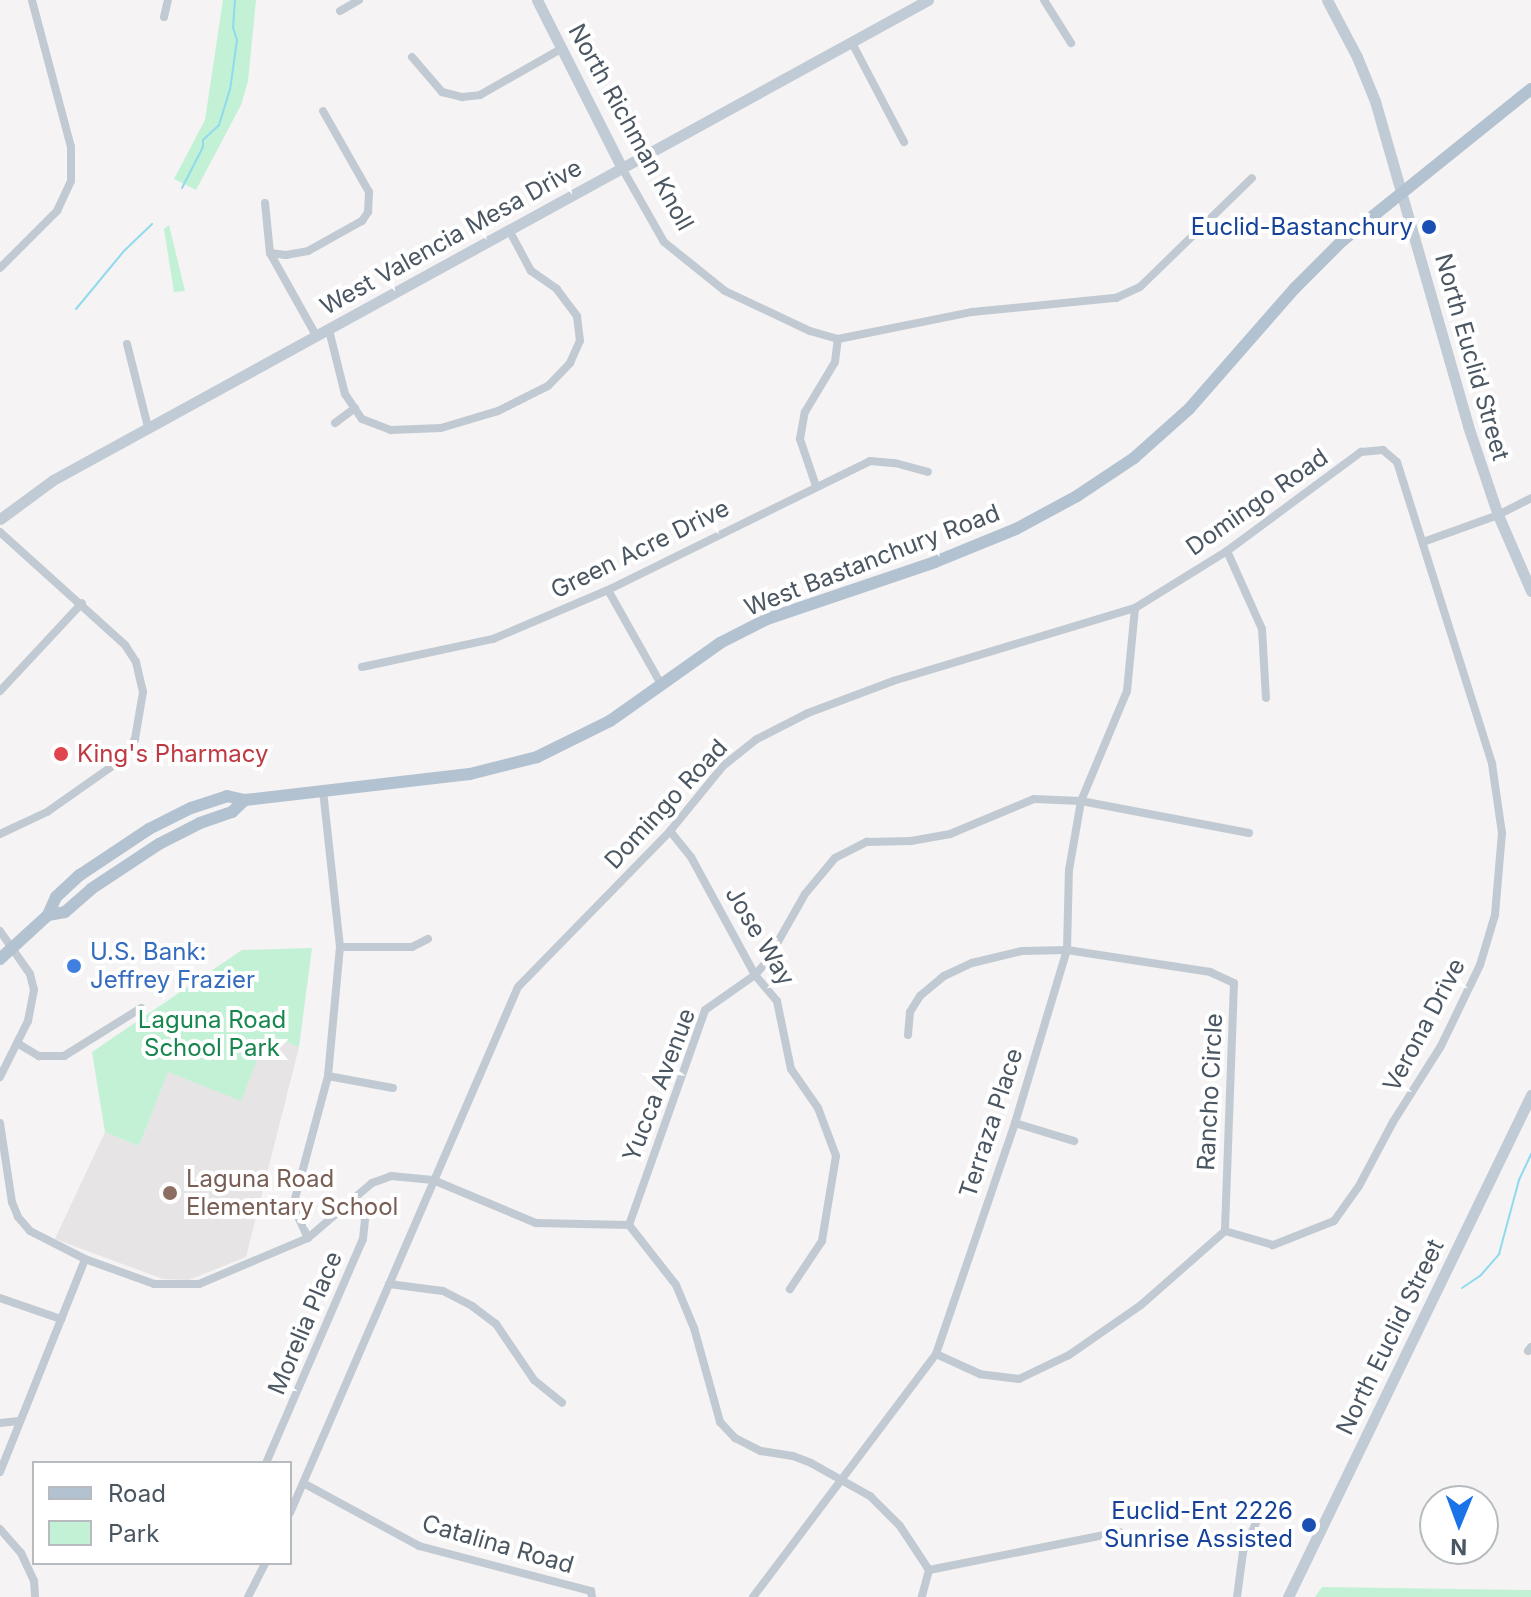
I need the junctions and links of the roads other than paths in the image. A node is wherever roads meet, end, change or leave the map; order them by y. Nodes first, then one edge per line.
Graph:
1 (32, 0) edge
2 (168, 0) edge
3 (359, 0) edge
4 (537, 0) edge
5 (928, 0) edge
6 (1044, 0) edge
7 (1327, 0) edge
8 (340, 11) dead end
9 (164, 17) dead end
10 (852, 43) junction
11 (1071, 43) dead end
12 (561, 49) junction
13 (412, 57) dead end
14 (1531, 89) edge
15 (323, 111) dead end
16 (904, 142) dead end
17 (622, 168) junction
18 (1252, 178) dead end
19 (1400, 192) junction
20 (265, 203) dead end
21 (509, 230) junction
22 (270, 253) junction
23 (0, 268) edge
24 (329, 330) junction
25 (317, 337) junction
26 (838, 339) junction
27 (127, 344) dead end
28 (355, 408) junction
29 (335, 423) dead end
30 (148, 427) junction
31 (1383, 450) joint
32 (928, 472) dead end
33 (816, 486) junction
34 (1531, 498) edge
35 (1498, 515) junction
36 (0, 519) edge
37 (0, 532) edge
38 (1423, 542) junction
39 (1227, 551) junction
40 (608, 590) junction
41 (1531, 591) edge
42 (82, 603) junction
43 (1135, 608) junction
44 (362, 667) dead end
45 (661, 684) junction
46 (0, 691) edge
47 (1266, 698) dead end
48 (323, 789) junction
49 (1081, 801) junction
50 (670, 831) junction
51 (1249, 833) dead end
52 (0, 834) edge
53 (0, 931) edge
54 (428, 939) dead end
55 (13, 946) junction
56 (340, 947) junction
57 (1067, 950) junction
58 (0, 959) edge
59 (755, 975) junction
60 (141, 1008) dead end
61 (908, 1035) dead end
62 (17, 1043) junction
63 (328, 1076) junction
64 (0, 1077) edge
65 (393, 1088) dead end
66 (1531, 1095) edge
67 (0, 1123) edge
68 (1015, 1123) junction
69 (1074, 1141) dead end
70 (433, 1180) junction
71 (352, 1199) junction
72 (629, 1225) junction
73 (1225, 1231) junction
74 (308, 1238) junction
75 (85, 1259) junction
76 (389, 1284) junction
77 (790, 1289) dead end
78 (0, 1298) edge
79 (61, 1319) junction
80 (936, 1354) junction
81 (562, 1403) dead end
82 (19, 1421) junction
83 (0, 1423) edge
84 (267, 1461) edge
85 (0, 1472) edge
86 (843, 1478) junction
87 (305, 1484) junction
88 (292, 1509) edge
89 (1257, 1521) dead end
90 (0, 1529) edge
91 (1119, 1532) dead end
92 (264, 1565) edge
93 (929, 1570) junction
94 (35, 1597) edge
95 (248, 1597) edge
96 (592, 1597) edge
97 (753, 1597) edge
98 (922, 1597) edge
99 (1237, 1597) edge
100 (1288, 1597) edge

1 - 23 street
2 - 9 street
3 - 8 street
4 - 12 street, North Richman Knoll
5 - 10 street, West Valencia Mesa Drive
6 - 11 street
7 - 19 street, North Euclid Street
10 - 16 street
10 - 17 street, West Valencia Mesa Drive
12 - 13 street
12 - 17 street, North Richman Knoll
14 - 19 main road, West Bastanchury Road
15 - 22 street
17 - 21 street, West Valencia Mesa Drive
17 - 26 street, North Richman Knoll
18 - 26 street, North Richman Knoll
19 - 35 street, North Euclid Street
19 - 45 main road, West Bastanchury Road
20 - 22 street
21 - 24 street, West Valencia Mesa Drive
21 - 28 street
22 - 25 street
24 - 25 street, West Valencia Mesa Drive
24 - 28 street
25 - 30 street, West Valencia Mesa Drive
26 - 33 street
27 - 30 street
28 - 29 street
30 - 36 street, West Valencia Mesa Drive
31 - 38 street, Verona Drive
31 - 39 street, Domingo Road
32 - 33 street, Green Acre Drive
33 - 40 street, Green Acre Drive
34 - 35 street
35 - 38 street
35 - 41 street, North Euclid Street
37 - 42 street
38 - 73 street, Verona Drive
39 - 43 street, Domingo Road
39 - 47 street
40 - 44 street, Green Acre Drive
40 - 45 street
42 - 46 street
42 - 52 street
43 - 49 street, Terraza Place
43 - 50 street, Domingo Road
45 - 48 main road, West Bastanchury Road
48 - 55 main road, West Bastanchury Road
48 - 56 street
49 - 51 street, Yucca Avenue
49 - 57 street, Terraza Place
49 - 59 street, Yucca Avenue
50 - 59 street, Jose Way
50 - 70 street, Domingo Road
53 - 55 street
54 - 56 street
55 - 58 main road, West Bastanchury Road
55 - 62 street
56 - 63 street
57 - 61 street, Rancho Circle
57 - 68 street, Terraza Place
57 - 73 street, Rancho Circle
59 - 72 street, Yucca Avenue
59 - 77 street, Jose Way
60 - 62 street
62 - 64 street
63 - 65 street
63 - 74 street
66 - 100 street, North Euclid Street
67 - 75 street
68 - 69 street
68 - 80 street, Terraza Place
70 - 71 street
70 - 72 street
70 - 76 street, Domingo Road
71 - 74 street
71 - 84 street, Morelia Place
72 - 86 street
73 - 80 street
74 - 75 street
75 - 79 street
76 - 81 street
76 - 87 street, Domingo Road
78 - 79 street
79 - 82 street
80 - 86 street, Terraza Place
82 - 83 street
82 - 85 street
86 - 93 street
86 - 97 street, Terraza Place
87 - 88 street, Domingo Road
87 - 96 street, Catalina Road
89 - 99 street
90 - 94 street
91 - 93 street
92 - 95 street
93 - 98 street

